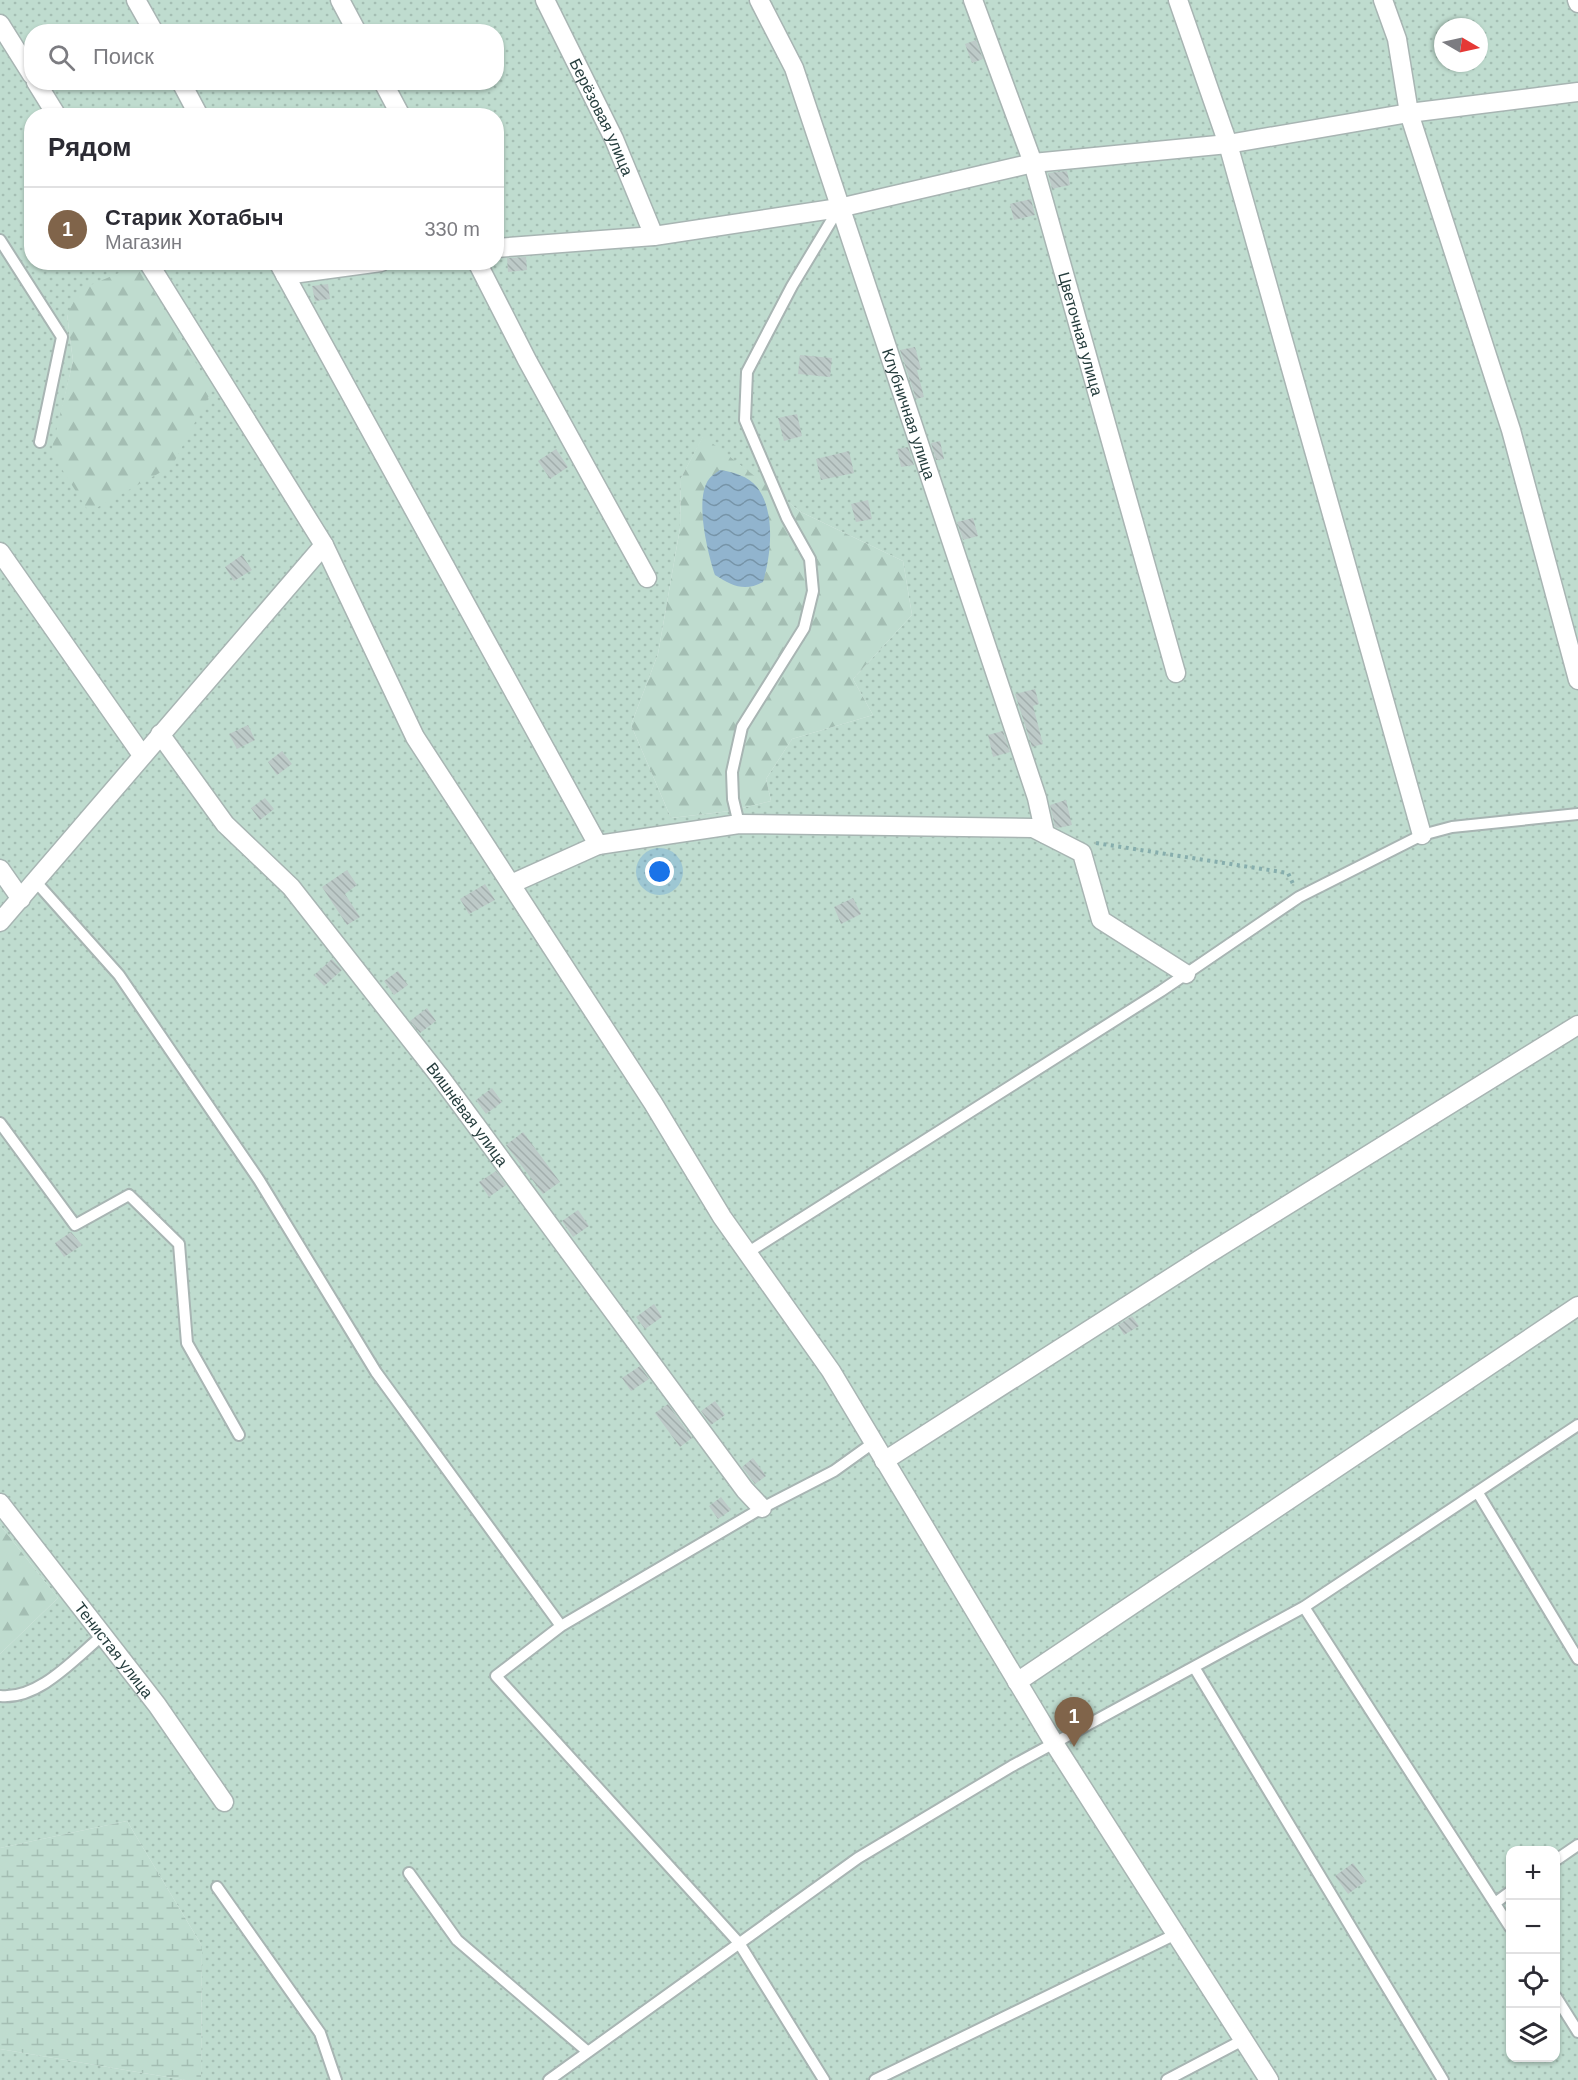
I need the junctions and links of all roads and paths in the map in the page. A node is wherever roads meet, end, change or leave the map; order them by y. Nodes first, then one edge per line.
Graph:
1 (136, 0) edge
2 (340, 0) edge
3 (545, 0) edge
4 (759, 0) edge
5 (973, 0) edge
6 (1178, 0) edge
7 (1383, 0) edge
8 (0, 24) edge
9 (149, 24) edge
10 (353, 24) edge
11 (24, 62) edge
12 (41, 90) edge
13 (185, 90) edge
14 (387, 90) edge
15 (1578, 92) edge
16 (52, 108) edge
17 (195, 108) edge
18 (396, 108) edge
19 (1409, 113) junction
20 (1228, 144) junction
21 (1033, 163) junction
22 (839, 208) junction
23 (654, 236) junction
24 (0, 240) edge
25 (504, 247) edge
26 (153, 270) edge
27 (283, 270) edge
28 (481, 270) edge
29 (40, 442) dead end
30 (324, 545) junction
31 (0, 552) edge
32 (647, 578) dead end
33 (1176, 673) dead end
34 (1578, 680) edge
35 (160, 734) junction
36 (142, 755) junction
37 (1578, 814) edge
38 (739, 824) junction
39 (1045, 834) junction
40 (1422, 836) junction
41 (598, 845) junction
42 (1068, 847) junction
43 (0, 869) edge
44 (36, 882) junction
45 (511, 884) junction
46 (1299, 897) junction
47 (21, 899) junction
48 (0, 922) edge
49 (1186, 974) junction
50 (1578, 1025) edge
51 (0, 1123) edge
52 (747, 1253) junction
53 (1578, 1306) edge
54 (1578, 1425) edge
55 (239, 1435) dead end
56 (873, 1443) junction
57 (884, 1461) junction
58 (1478, 1493) junction
59 (0, 1503) edge
60 (762, 1508) junction
61 (1304, 1607) junction
62 (561, 1626) junction
63 (103, 1635) junction
64 (1578, 1659) edge
65 (1194, 1667) junction
66 (1017, 1682) junction
67 (0, 1696) edge
68 (1054, 1743) junction
69 (224, 1802) dead end
70 (1578, 1845) edge
71 (1560, 1857) edge
72 (409, 1873) dead end
73 (217, 1887) dead end
74 (1506, 1895) edge
75 (1495, 1903) junction
76 (1506, 1921) edge
77 (1176, 1935) junction
78 (739, 1942) junction
79 (1560, 2003) edge
80 (1578, 2031) edge
81 (1243, 2040) junction
82 (588, 2052) junction
83 (336, 2080) edge
84 (549, 2080) edge
85 (824, 2080) edge
86 (875, 2080) edge
87 (1167, 2080) edge
88 (1269, 2080) edge
89 (1443, 2080) edge

1 - 9 street
2 - 10 street
3 - 23 street, Берёзовая улица
4 - 22 street, Клубничная улица
5 - 21 street, Цветочная улица
6 - 20 street
7 - 19 street
8 - 11 street
12 - 16 street
13 - 17 street
14 - 18 street
15 - 19 street
19 - 20 street
19 - 34 street
20 - 21 street
20 - 40 street
21 - 22 street
21 - 33 street, Цветочная улица
22 - 23 street
22 - 38 lane
22 - 39 street, Клубничная улица
23 - 25 street
24 - 29 lane
26 - 30 street
27 - 41 street
28 - 32 street
30 - 35 street
30 - 45 street
31 - 36 street
35 - 36 street
35 - 60 street, Вишнёвая улица
36 - 44 street
37 - 40 lane
38 - 39 street
38 - 41 street
39 - 42 street
40 - 46 lane
41 - 45 street
42 - 46 path
42 - 49 street
43 - 47 street
44 - 47 street
44 - 62 lane
45 - 52 street
46 - 49 lane
47 - 48 street
49 - 52 lane
50 - 57 street
51 - 55 lane
52 - 56 street
53 - 66 street
54 - 58 lane
56 - 57 street
56 - 60 lane
57 - 66 street
58 - 61 lane
58 - 64 lane
59 - 63 street, Тенистая улица
60 - 62 lane
61 - 65 lane
61 - 75 lane
62 - 78 lane
63 - 67 lane
63 - 69 street, Тенистая улица
65 - 68 lane
65 - 89 lane
66 - 68 street
68 - 77 street
68 - 78 lane
70 - 71 lane
72 - 82 lane
73 - 83 lane
74 - 75 lane
75 - 76 lane
77 - 81 street
77 - 86 lane
78 - 82 lane
78 - 85 lane
79 - 80 lane
81 - 87 lane
81 - 88 street
82 - 84 lane

